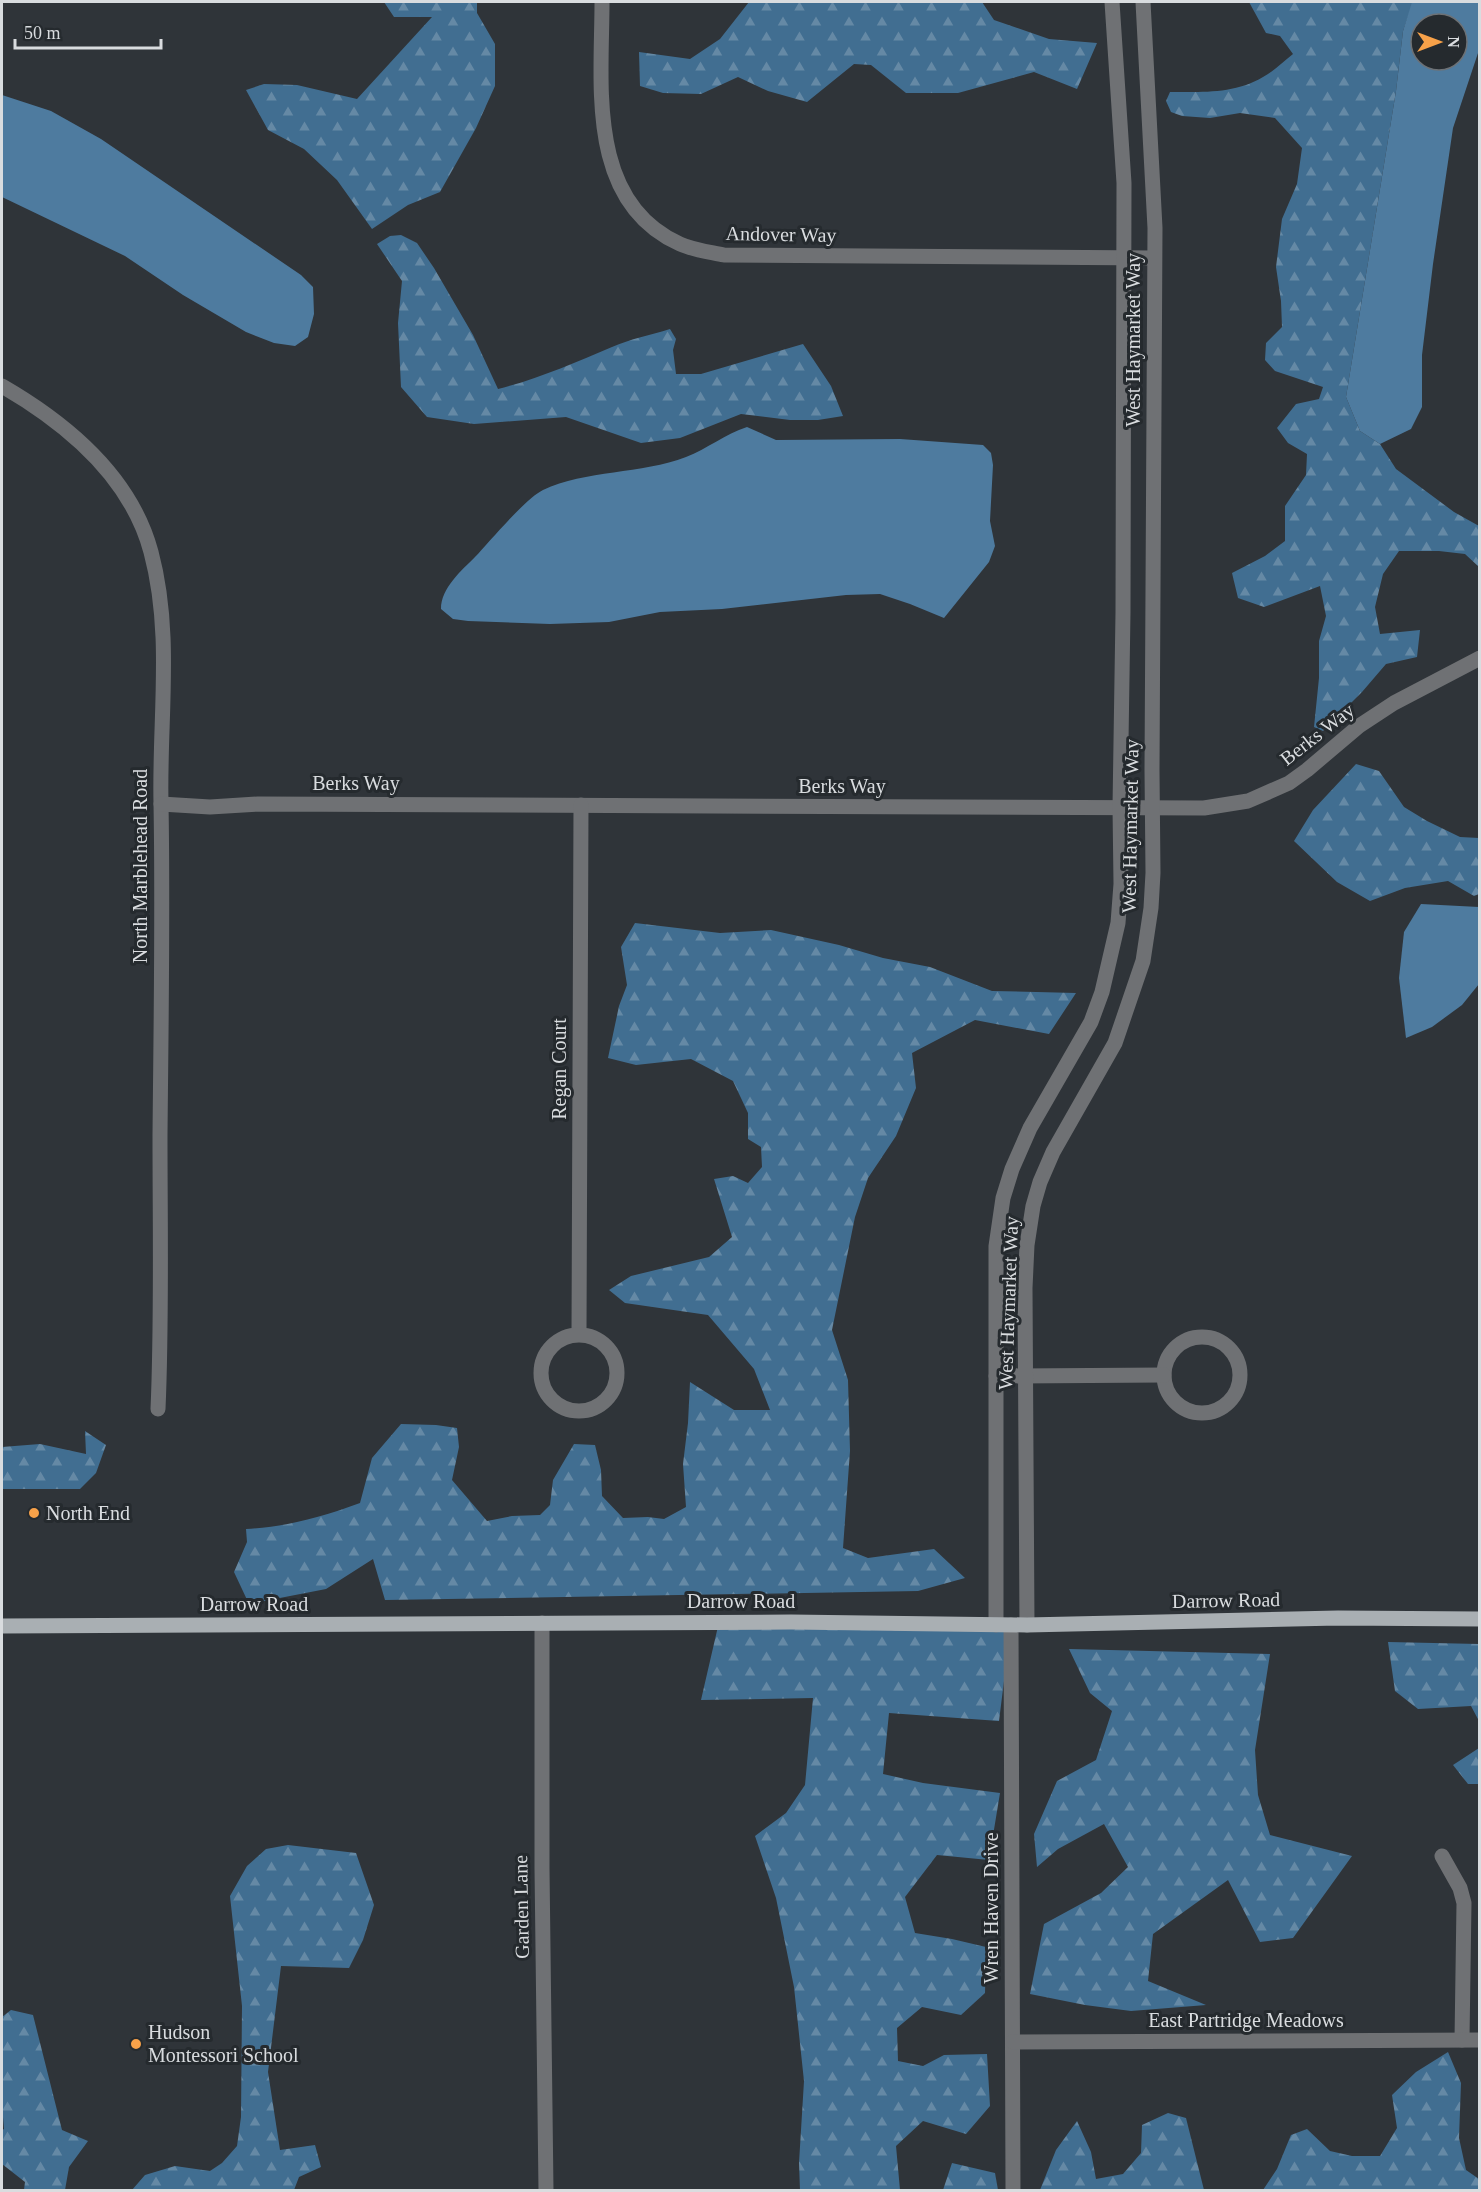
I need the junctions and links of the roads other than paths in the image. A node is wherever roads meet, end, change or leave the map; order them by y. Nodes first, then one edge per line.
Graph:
1 (602, 2) edge
2 (1112, 2) edge
3 (1143, 2) edge
4 (1123, 258) junction
5 (1154, 258) junction
6 (2, 386) edge
7 (1479, 658) edge
8 (161, 804) junction
9 (581, 805) junction
10 (1120, 807) junction
11 (1152, 807) junction
12 (579, 1334) junction
13 (1164, 1375) junction
14 (996, 1376) junction
15 (1025, 1376) junction
16 (158, 1409) dead end
17 (1479, 1619) edge
18 (542, 1623) junction
19 (1003, 1625) junction
20 (1027, 1625) junction
21 (2, 1626) edge
22 (1442, 1856) dead end
23 (1462, 2040) junction
24 (1479, 2040) edge
25 (1013, 2042) junction
26 (546, 2190) edge
27 (1013, 2190) edge

1 - 4 street, Andover Way
2 - 4 street, West Haymarket Way
3 - 5 street, West Haymarket Way
4 - 5 street, Andover Way
4 - 10 street, West Haymarket Way
5 - 11 street, West Haymarket Way
6 - 8 street, North Marblehead Road
7 - 11 street, Berks Way
8 - 9 street, Berks Way
8 - 16 street, North Marblehead Road
9 - 10 street, Berks Way
9 - 12 street, Regan Court
10 - 11 street, Berks Way
10 - 14 street, West Haymarket Way
11 - 15 street, West Haymarket Way
12 - 12 street
13 - 13 street
13 - 15 street
14 - 15 street
14 - 19 street, West Haymarket Way
15 - 20 street, West Haymarket Way
17 - 20 main road, Darrow Road
18 - 19 main road, Darrow Road
18 - 21 main road, Darrow Road
18 - 26 street, Garden Lane
19 - 20 main road, Darrow Road
19 - 25 street, Wren Haven Drive
22 - 23 street
23 - 24 street, East Partridge Meadows
23 - 25 street, East Partridge Meadows
25 - 27 street, Wren Haven Drive

